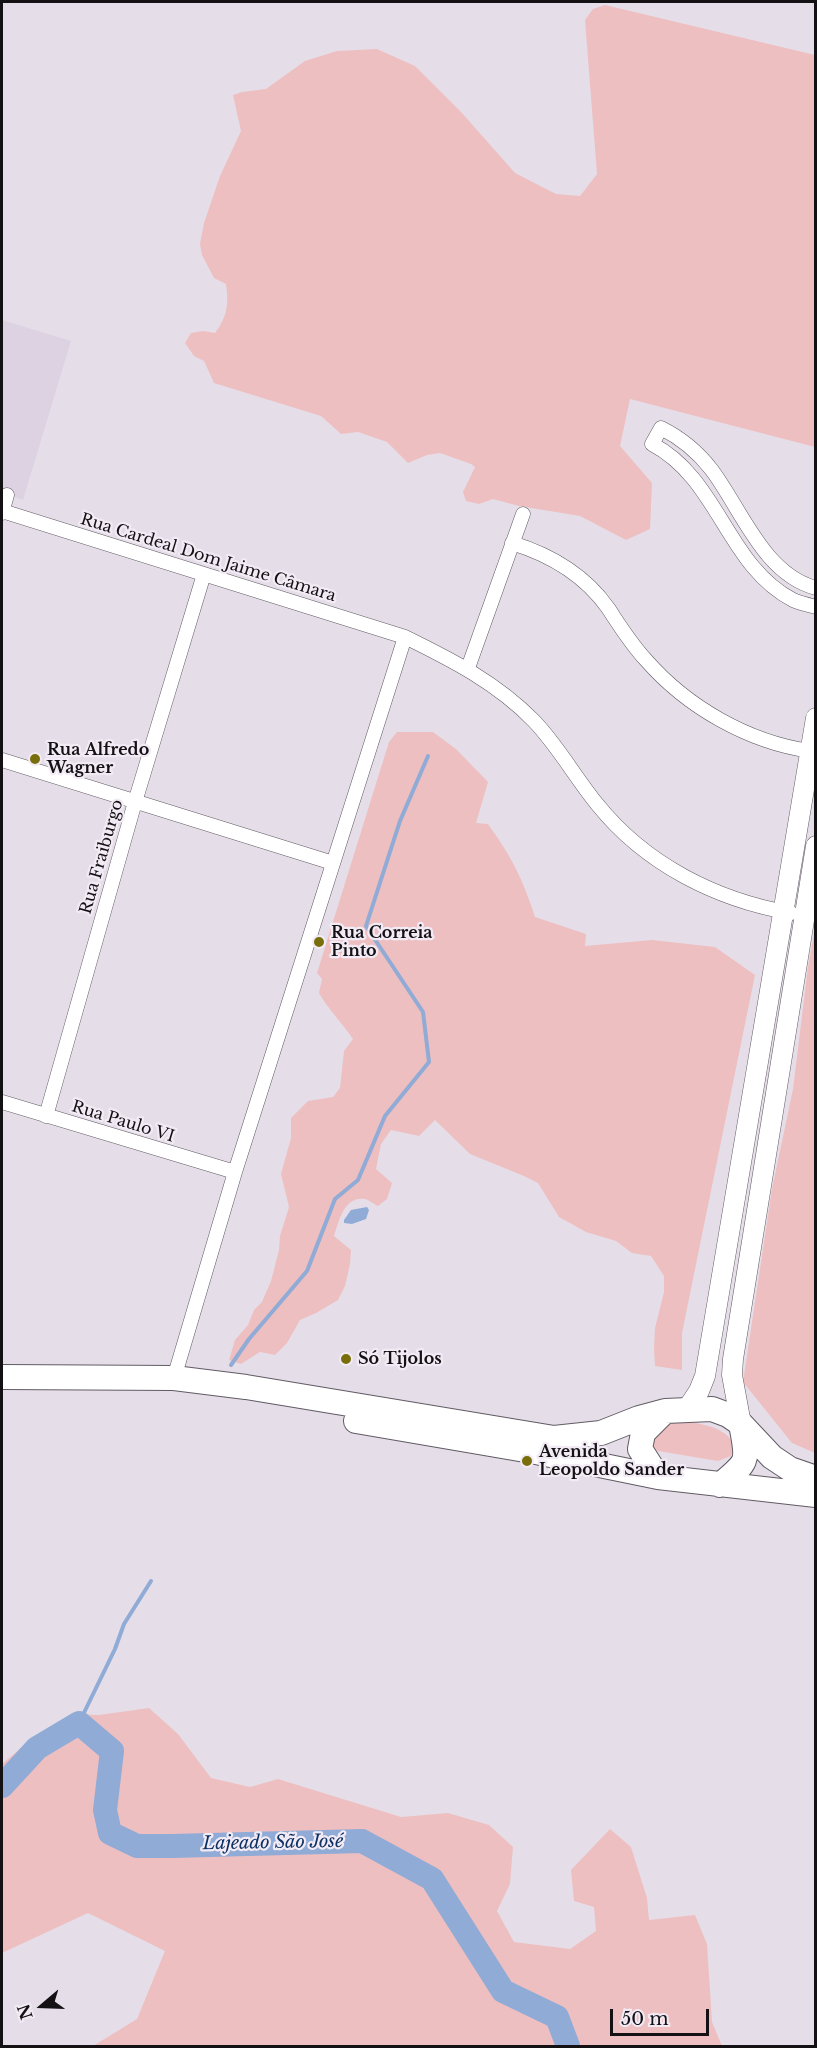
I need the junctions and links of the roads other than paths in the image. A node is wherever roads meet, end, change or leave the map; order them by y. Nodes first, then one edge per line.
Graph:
1 (7, 495) dead end
2 (2, 512) edge
3 (523, 514) dead end
4 (512, 543) junction
5 (204, 574) junction
6 (816, 588) edge
7 (816, 607) edge
8 (405, 637) junction
9 (468, 668) junction
10 (816, 718) edge
11 (810, 751) junction
12 (2, 760) edge
13 (135, 802) junction
14 (816, 846) edge
15 (333, 863) junction
16 (783, 912) junction
17 (804, 916) junction
18 (2, 1102) edge
19 (46, 1116) junction
20 (235, 1172) junction
21 (2, 1377) edge
22 (174, 1378) junction
23 (2, 1390) edge
24 (676, 1410) junction
25 (741, 1424) junction
26 (658, 1477) junction
27 (816, 1478) edge
28 (720, 1485) junction
29 (816, 1495) edge

1 - 2 street
2 - 5 street, Rua Cardeal Dom Jaime Câmara
3 - 4 street
4 - 9 street
4 - 11 street
5 - 8 street, Rua Cardeal Dom Jaime Câmara
5 - 13 street, Rua Fraiburgo
6 - 7 street
8 - 9 street, Rua Cardeal Dom Jaime Câmara
8 - 15 street
9 - 16 street, Rua Cardeal Dom Jaime Câmara
10 - 11 street
11 - 16 street
12 - 13 street
13 - 15 street
13 - 19 street, Rua Fraiburgo
14 - 17 street
15 - 20 street
16 - 17 street, Rua Cardeal Dom Jaime Câmara
16 - 24 street
17 - 25 street
18 - 19 street, Rua Paulo VI
19 - 20 street, Rua Paulo VI
20 - 22 street
21 - 22 highway
22 - 24 highway
23 - 26 highway
24 - 25 highway
24 - 26 highway
25 - 27 highway
25 - 28 highway
26 - 28 highway
28 - 29 highway

